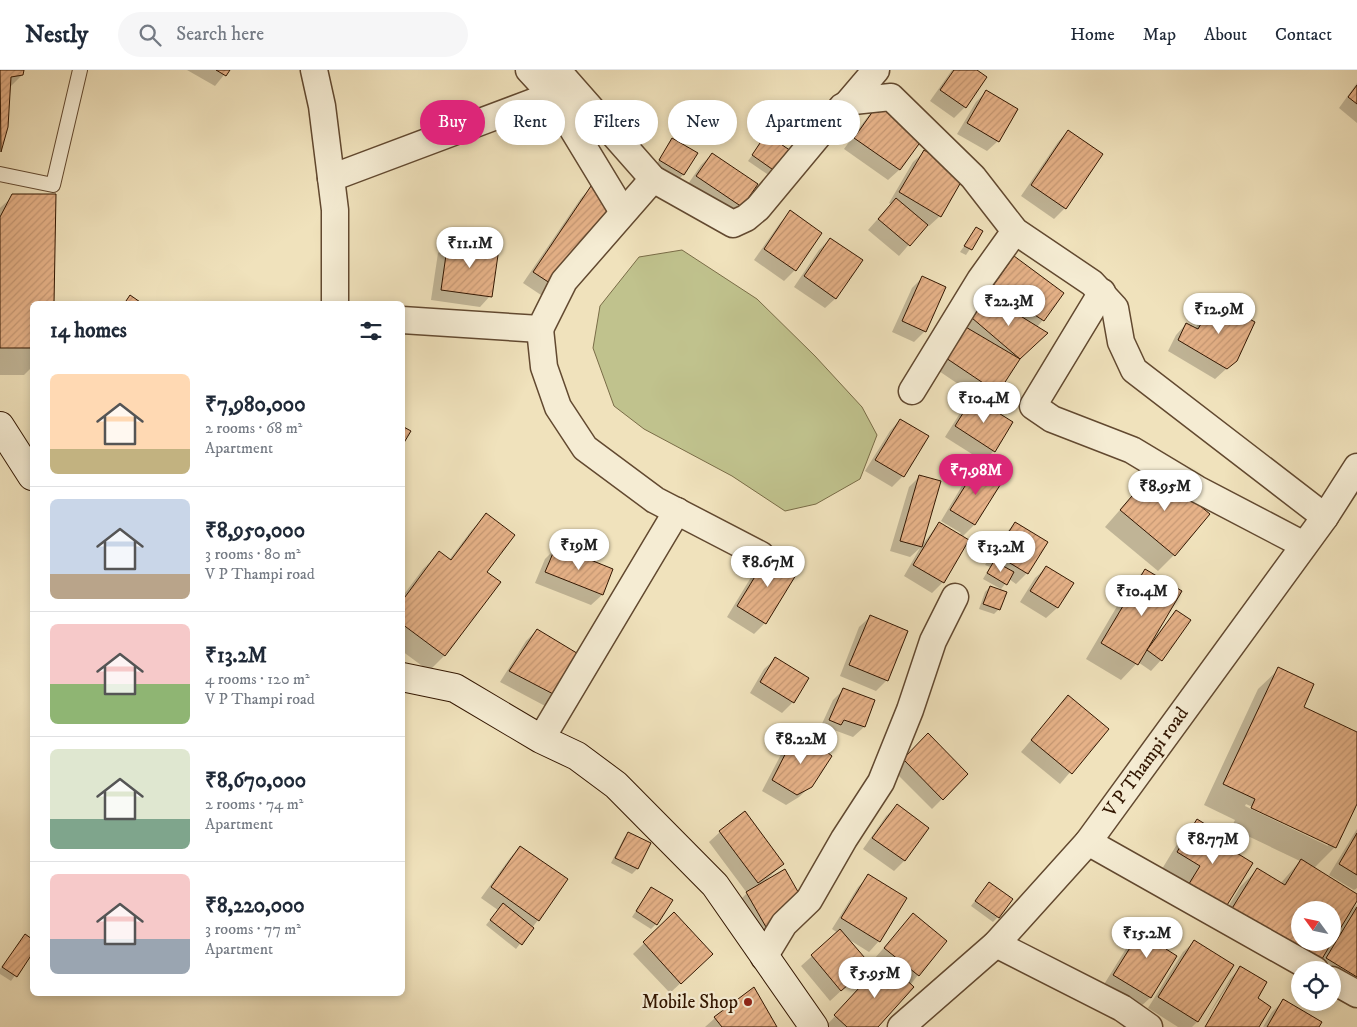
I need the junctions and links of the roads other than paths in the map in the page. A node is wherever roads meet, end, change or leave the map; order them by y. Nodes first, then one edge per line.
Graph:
1 (80, 70) edge
2 (314, 70) edge
3 (528, 70) edge
4 (557, 70) edge
5 (876, 70) edge
6 (552, 95) junction
7 (851, 100) edge
8 (860, 101) edge
9 (812, 145) edge
10 (0, 174) edge
11 (331, 178) junction
12 (653, 179) junction
13 (623, 212) junction
14 (1015, 231) junction
15 (1102, 292) junction
16 (335, 301) edge
17 (405, 320) edge
18 (540, 329) junction
19 (912, 391) dead end
20 (0, 426) edge
21 (1357, 467) edge
22 (30, 473) edge
23 (676, 511) junction
24 (1325, 517) junction
25 (1304, 545) junction
26 (762, 555) dead end
27 (954, 597) dead end
28 (405, 678) edge
29 (541, 738) junction
30 (1088, 842) junction
31 (996, 944) junction
32 (764, 957) junction
33 (1299, 961) edge
34 (1341, 985) edge
35 (1357, 994) edge
36 (814, 1027) edge
37 (901, 1027) edge
38 (1149, 1027) edge

1 - 10 lane
2 - 11 street
3 - 6 street
4 - 12 street
5 - 7 street
6 - 11 street
6 - 13 street
8 - 14 street
9 - 12 street
11 - 16 street
12 - 13 street
13 - 18 street
14 - 15 street
14 - 19 street
15 - 24 street
15 - 25 street
17 - 18 street
18 - 23 street
20 - 22 main road
21 - 24 street, V P Thampi road
23 - 26 street
23 - 29 street
24 - 25 street, V P Thampi road
25 - 30 street, V P Thampi road
27 - 32 street
28 - 29 main road
29 - 32 main road
30 - 31 street, V P Thampi road
30 - 33 street
31 - 37 street, V P Thampi road
31 - 38 street
32 - 36 main road
34 - 35 street

